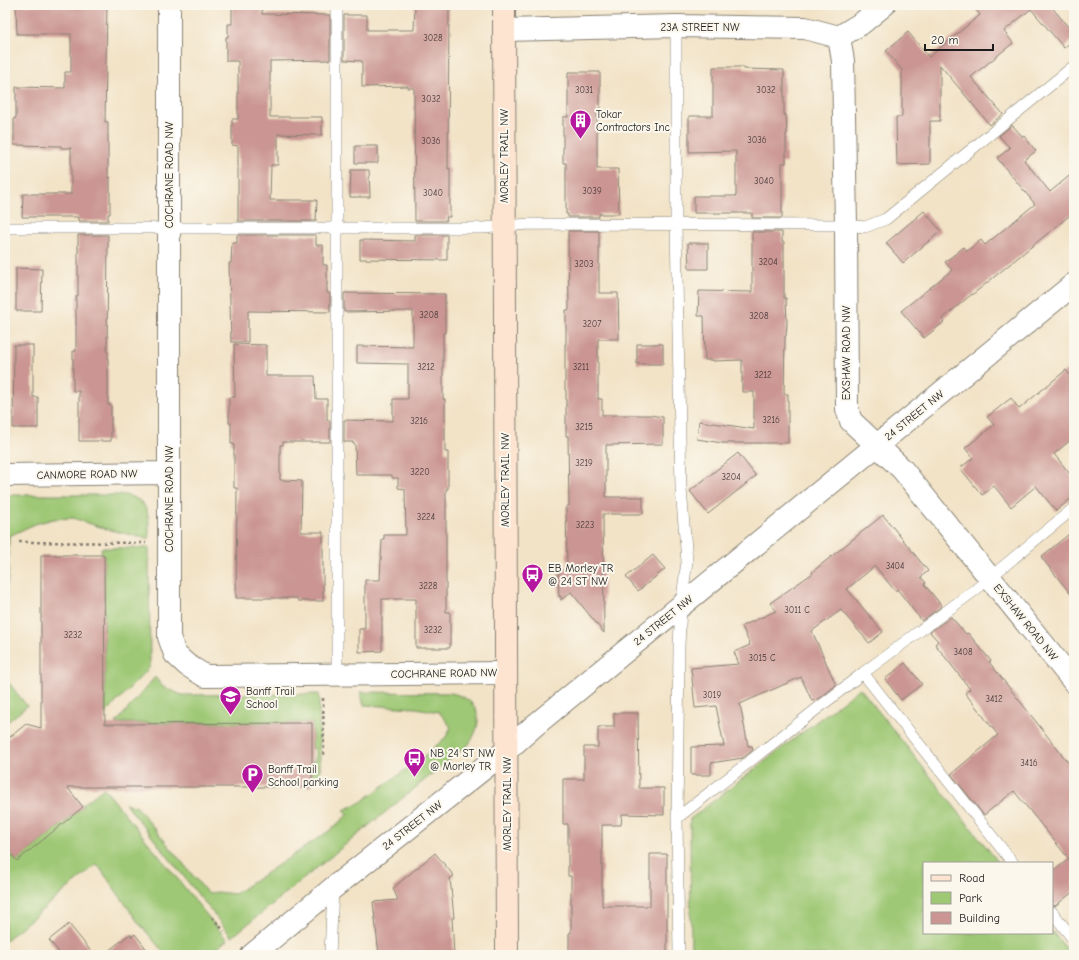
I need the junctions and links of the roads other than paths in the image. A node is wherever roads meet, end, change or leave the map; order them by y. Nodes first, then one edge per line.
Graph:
1 (169, 5) edge
2 (337, 5) edge
3 (504, 5) edge
4 (884, 5) edge
5 (676, 26) junction
6 (504, 30) junction
7 (839, 37) junction
8 (1074, 66) edge
9 (676, 224) junction
10 (504, 226) junction
11 (846, 226) junction
12 (5, 228) edge
13 (338, 228) junction
14 (170, 229) junction
15 (1074, 284) edge
16 (877, 446) junction
17 (168, 473) junction
18 (5, 475) edge
19 (1074, 508) edge
20 (990, 578) junction
21 (681, 606) junction
22 (506, 672) junction
23 (863, 673) junction
24 (337, 674) junction
25 (1074, 682) edge
26 (507, 750) junction
27 (677, 818) junction
28 (1012, 862) edge
29 (333, 888) junction
30 (1053, 913) edge
31 (1074, 940) edge
32 (252, 955) edge
33 (330, 955) edge
34 (507, 955) edge
35 (679, 955) edge

1 - 14 street, COCHRANE ROAD NW
2 - 13 lane
3 - 6 street, MORLEY TRAIL NW
4 - 7 street
5 - 6 street, 23A STREET NW
5 - 7 street, 23A STREET NW
5 - 9 lane
6 - 10 street, MORLEY TRAIL NW
7 - 11 street, EXSHAW ROAD NW
8 - 11 lane
9 - 10 lane
9 - 11 lane
9 - 21 lane
10 - 13 lane
10 - 22 street, MORLEY TRAIL NW
11 - 16 street, EXSHAW ROAD NW
12 - 14 lane
13 - 14 lane
13 - 24 lane
14 - 17 street, COCHRANE ROAD NW
15 - 16 street, 24 STREET NW
16 - 20 street, EXSHAW ROAD NW
16 - 21 street, 24 STREET NW
17 - 18 street, CANMORE ROAD NW
17 - 24 street, COCHRANE ROAD NW
19 - 20 lane
20 - 23 lane
20 - 25 street, EXSHAW ROAD NW
21 - 26 street, 24 STREET NW
21 - 27 lane
22 - 24 street, COCHRANE ROAD NW
22 - 26 street, MORLEY TRAIL NW
23 - 27 lane
23 - 28 lane
26 - 29 street, 24 STREET NW
26 - 34 street, MORLEY TRAIL NW
27 - 35 lane
29 - 32 street, 24 STREET NW
29 - 33 lane
30 - 31 lane

